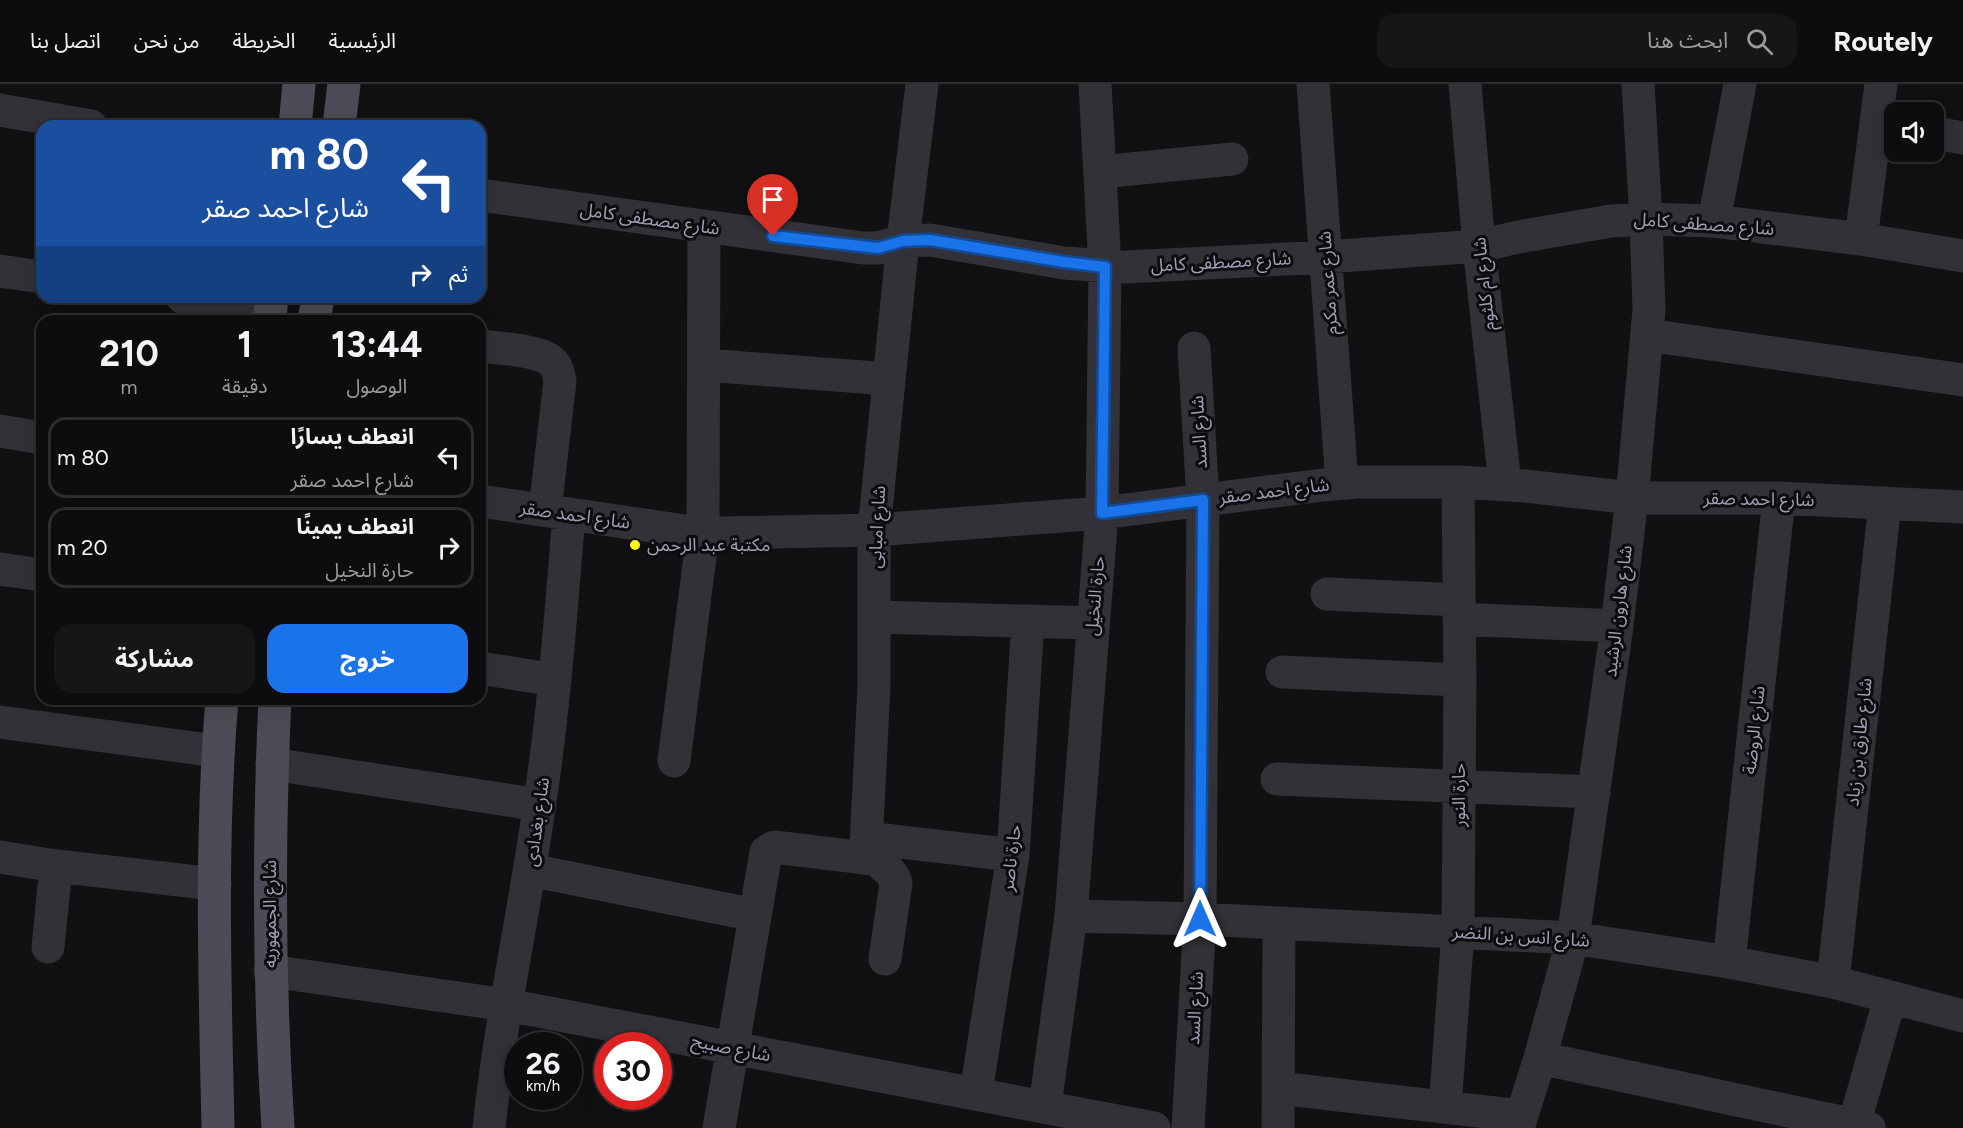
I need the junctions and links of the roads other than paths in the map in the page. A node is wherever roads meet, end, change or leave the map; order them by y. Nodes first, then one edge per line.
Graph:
1 (299, 84) edge
2 (344, 84) edge
3 (1095, 84) edge
4 (1313, 84) edge
5 (1465, 84) edge
6 (1638, 84) edge
7 (1740, 84) edge
8 (1881, 84) edge
9 (913, 85) edge
10 (0, 110) edge
11 (1884, 116) edge
12 (57, 120) edge
13 (296, 120) edge
14 (340, 120) edge
15 (1884, 131) edge
16 (1944, 135) edge
17 (1963, 138) edge
18 (1232, 159) dead end
19 (1100, 172) junction
20 (486, 196) edge
21 (1646, 219) junction
22 (1714, 221) junction
23 (705, 227) junction
24 (1862, 239) junction
25 (903, 241) junction
26 (1479, 246) junction
27 (1963, 256) edge
28 (1326, 257) junction
29 (1105, 267) junction
30 (0, 271) edge
31 (36, 276) edge
32 (226, 303) edge
33 (271, 309) edge
34 (1647, 335) junction
35 (486, 347) edge
36 (1194, 348) dead end
37 (704, 365) junction
38 (890, 379) junction
39 (1963, 380) edge
40 (0, 431) edge
41 (36, 437) edge
42 (1458, 482) junction
43 (1342, 483) junction
44 (1505, 484) junction
45 (1632, 498) junction
46 (1779, 498) junction
47 (1203, 500) junction
48 (486, 502) edge
49 (1885, 503) junction
50 (1963, 507) edge
51 (557, 512) junction
52 (1102, 513) junction
53 (874, 530) junction
54 (703, 533) junction
55 (0, 569) edge
56 (36, 574) edge
57 (1327, 594) dead end
58 (1459, 609) junction
59 (874, 617) junction
60 (1028, 621) junction
61 (1093, 623) junction
62 (1617, 626) junction
63 (486, 669) edge
64 (1282, 672) dead end
65 (555, 680) junction
66 (1460, 680) junction
67 (221, 705) edge
68 (275, 705) edge
69 (0, 722) edge
70 (217, 751) junction
71 (674, 761) dead end
72 (272, 764) junction
73 (1277, 779) dead end
74 (1459, 786) junction
75 (1594, 792) junction
76 (540, 806) junction
77 (870, 848) junction
78 (1013, 855) junction
79 (0, 857) edge
80 (56, 866) junction
81 (530, 870) junction
82 (215, 884) junction
83 (755, 915) junction
84 (1071, 916) junction
85 (1200, 919) junction
86 (1279, 924) junction
87 (1458, 932) junction
88 (1573, 938) junction
89 (48, 947) dead end
90 (885, 959) dead end
91 (1729, 962) junction
92 (270, 971) junction
93 (1833, 982) junction
94 (1890, 998) junction
95 (507, 1005) junction
96 (1963, 1017) edge
97 (732, 1048) junction
98 (1540, 1058) junction
99 (1278, 1088) junction
100 (976, 1093) junction
101 (1045, 1106) junction
102 (1445, 1107) junction
103 (1520, 1122) edge
104 (1859, 1127) edge
105 (219, 1128) edge
106 (278, 1128) edge
107 (489, 1128) edge
108 (719, 1128) edge
109 (1154, 1128) edge
110 (1188, 1128) edge
111 (1278, 1128) edge

1 - 13 main road
2 - 14 main road
3 - 19 street, حارة النخيل
4 - 28 street, شارع عمر مكرم
5 - 26 street, شارع ام كلثوم
6 - 21 street, شارع هارون الرشيد
7 - 22 street
8 - 11 street
9 - 25 street, شارع امبابى
10 - 12 street
15 - 24 street
16 - 17 street
18 - 19 street
19 - 29 street, حارة النخيل
20 - 23 street, شارع مصطفى كامل
21 - 22 street, شارع مصطفى كامل
21 - 26 street, شارع مصطفى كامل
21 - 34 street, شارع هارون الرشيد
22 - 24 street, شارع مصطفى كامل
23 - 25 street, شارع مصطفى كامل
23 - 37 street
24 - 27 street, شارع مصطفى كامل
25 - 29 street, شارع مصطفى كامل
25 - 38 street, شارع امبابى
26 - 28 street, شارع مصطفى كامل
26 - 44 street, شارع ام كلثوم
28 - 29 street, شارع مصطفى كامل
28 - 43 street, شارع عمر مكرم
29 - 52 street, حارة النخيل
30 - 31 street
32 - 33 street
34 - 39 street
34 - 45 street, شارع هارون الرشيد
35 - 51 street, شارع بغدادى
36 - 47 street, شارع السد
37 - 38 street
37 - 54 street
38 - 53 street, شارع امبابى
40 - 41 street
42 - 43 street, شارع احمد صقر
42 - 44 street, شارع احمد صقر
42 - 58 street, حارة النور
43 - 47 street, شارع احمد صقر
44 - 45 street, شارع احمد صقر
45 - 46 street, شارع احمد صقر
45 - 62 street, شارع هارون الرشيد
46 - 49 street, شارع احمد صقر
46 - 91 street, شارع الروضة
47 - 52 street, شارع احمد صقر
47 - 85 street, شارع السد
48 - 51 street, شارع احمد صقر
49 - 50 street, شارع احمد صقر
49 - 93 street, شارع طارق بن زياد
51 - 54 street, شارع احمد صقر
51 - 65 street, شارع بغدادى
52 - 53 street, شارع احمد صقر
52 - 61 street, حارة النخيل
53 - 54 street, شارع احمد صقر
53 - 59 street, شارع امبابى
54 - 71 street
55 - 56 street
57 - 58 street
58 - 62 street
58 - 66 street, حارة النور
59 - 60 street
59 - 77 street, شارع امبابى
60 - 61 street
60 - 78 street, حارة ناصر
61 - 84 street, حارة النخيل
62 - 75 street, شارع هارون الرشيد
63 - 65 street
64 - 66 street
65 - 76 street, شارع بغدادى
66 - 74 street, حارة النور
67 - 70 main road
68 - 72 main road, شارع الجمهوريه
69 - 70 street
70 - 82 main road
72 - 76 street
72 - 92 main road, شارع الجمهوريه
73 - 74 street
74 - 75 street
74 - 87 street, حارة النور
75 - 88 street, شارع هارون الرشيد
76 - 81 street, شارع بغدادى
77 - 78 street
77 - 83 street
77 - 90 street
78 - 100 street, حارة ناصر
79 - 80 street
80 - 82 street
80 - 89 street
81 - 83 street
81 - 95 street, شارع بغدادى
82 - 105 main road
83 - 97 street
84 - 85 street, شارع انس بن النضر
84 - 101 street, حارة النخيل
85 - 86 street, شارع انس بن النضر
85 - 110 street, شارع السد
86 - 87 street, شارع انس بن النضر
86 - 99 street
87 - 88 street, شارع انس بن النضر
87 - 102 street, حارة النور
88 - 91 street, شارع انس بن النضر
88 - 98 street, شارع هارون الرشيد
91 - 93 street, شارع انس بن النضر
92 - 95 street, شارع صبيح
92 - 106 main road, شارع الجمهوريه
93 - 94 street, شارع انس بن النضر
94 - 96 street, شارع انس بن النضر
94 - 104 street
95 - 97 street, شارع صبيح
95 - 107 street, شارع بغدادى
97 - 100 street, شارع صبيح
97 - 108 street
98 - 103 street, شارع هارون الرشيد
98 - 104 street
99 - 102 street
99 - 111 street
100 - 101 street, شارع صبيح
101 - 109 street, شارع صبيح
102 - 103 street

